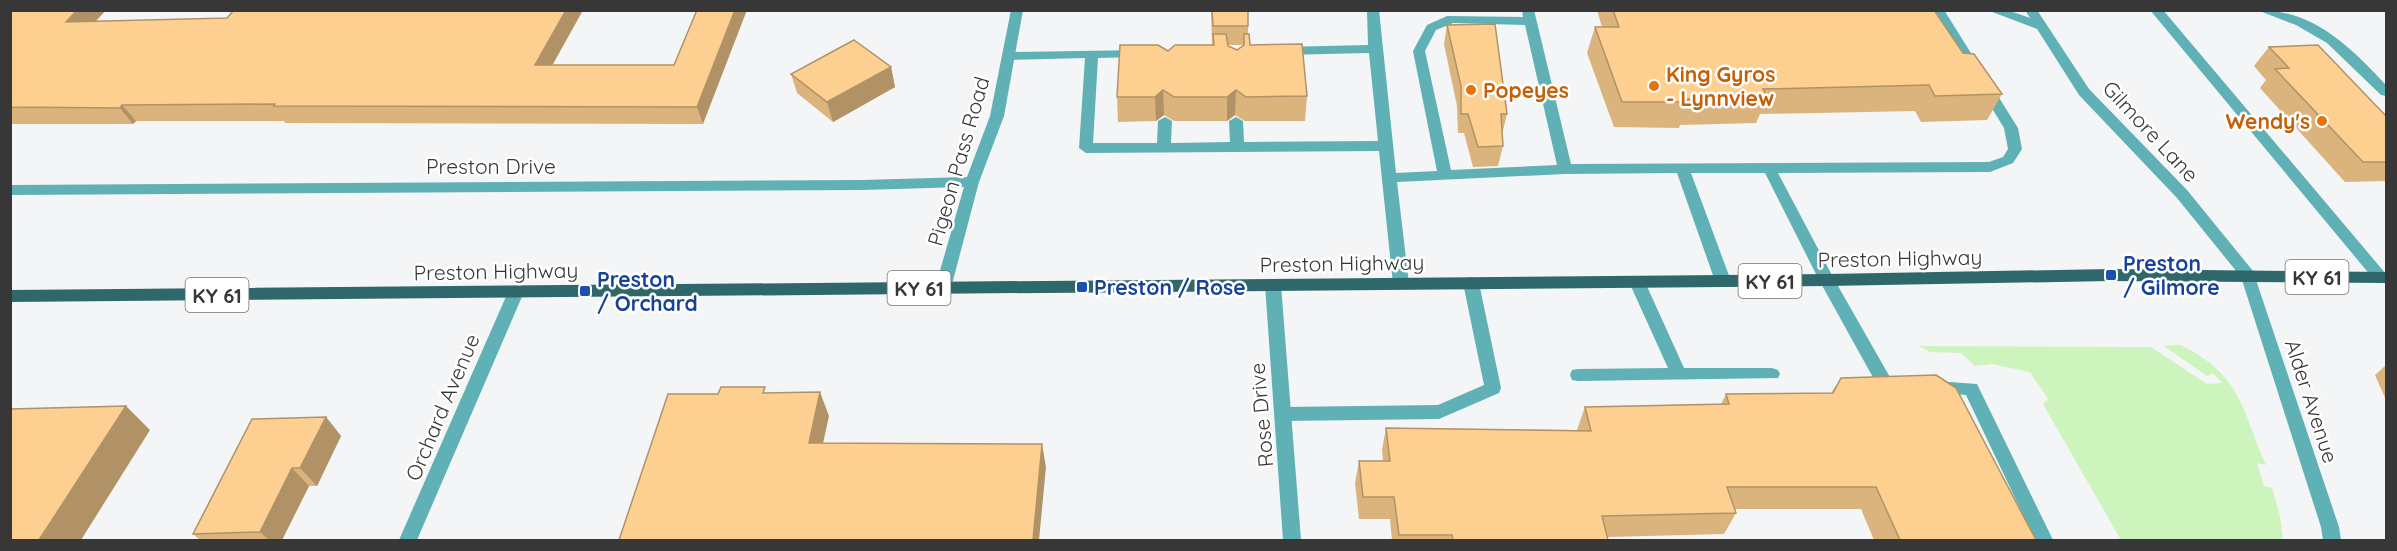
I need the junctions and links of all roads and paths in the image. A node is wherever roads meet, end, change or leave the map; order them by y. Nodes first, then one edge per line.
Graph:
1 (1017, 10) edge
2 (1372, 10) edge
3 (1938, 10) edge
4 (1993, 10) edge
5 (2031, 10) edge
6 (2156, 10) edge
7 (2263, 10) edge
8 (1529, 16) edge
9 (2041, 26) junction
10 (1376, 49) junction
11 (1270, 51) edge
12 (1157, 53) edge
13 (1092, 54) junction
14 (1009, 56) junction
15 (2386, 92) edge
16 (1236, 121) dead end
17 (1166, 122) dead end
18 (1386, 146) junction
19 (1237, 147) junction
20 (1164, 148) junction
21 (1682, 167) junction
22 (1769, 168) junction
23 (1565, 169) junction
24 (1445, 175) junction
25 (1389, 178) junction
26 (972, 182) junction
27 (10, 190) edge
28 (2248, 275) junction
29 (2384, 278) edge
30 (1827, 280) junction
31 (1723, 281) junction
32 (1637, 282) junction
33 (1471, 283) junction
34 (1401, 284) junction
35 (1273, 285) junction
36 (943, 288) junction
37 (516, 292) junction
38 (10, 296) edge
39 (1678, 374) junction
40 (1772, 374) dead end
41 (1578, 375) dead end
42 (1284, 414) junction
43 (408, 540) edge
44 (1292, 540) edge
45 (2044, 540) edge
46 (2332, 540) edge

1 - 14 street, Pigeon Pass Road
2 - 10 street
3 - 22 street
4 - 9 street
5 - 9 street, Gilmore Lane
6 - 29 street
7 - 15 street
8 - 23 street
8 - 24 street
9 - 28 street, Gilmore Lane
10 - 11 street
10 - 18 street
12 - 13 street
13 - 14 street
13 - 20 street
14 - 26 street, Pigeon Pass Road
16 - 19 street
17 - 20 street
18 - 19 street
18 - 25 street
19 - 20 street
21 - 22 street
21 - 23 street
21 - 31 street
22 - 30 street
23 - 24 street
24 - 25 street
25 - 34 street
26 - 27 street, Preston Drive
26 - 36 street, Pigeon Pass Road
28 - 29 main road, Preston Highway / KY 61
28 - 30 main road, Preston Highway / KY 61
28 - 46 street, Alder Avenue
30 - 31 main road, Preston Highway / KY 61
30 - 45 street
31 - 32 main road, Preston Highway / KY 61
32 - 33 main road, Preston Highway / KY 61
32 - 39 street
33 - 34 main road, Preston Highway / KY 61
33 - 42 street
34 - 35 main road, Preston Highway / KY 61
35 - 36 main road, Preston Highway / KY 61
35 - 42 street, Rose Drive
36 - 37 main road, Preston Highway / KY 61
37 - 38 main road, Preston Highway / KY 61
37 - 43 street, Orchard Avenue
39 - 40 street
39 - 41 street
42 - 44 street, Rose Drive

